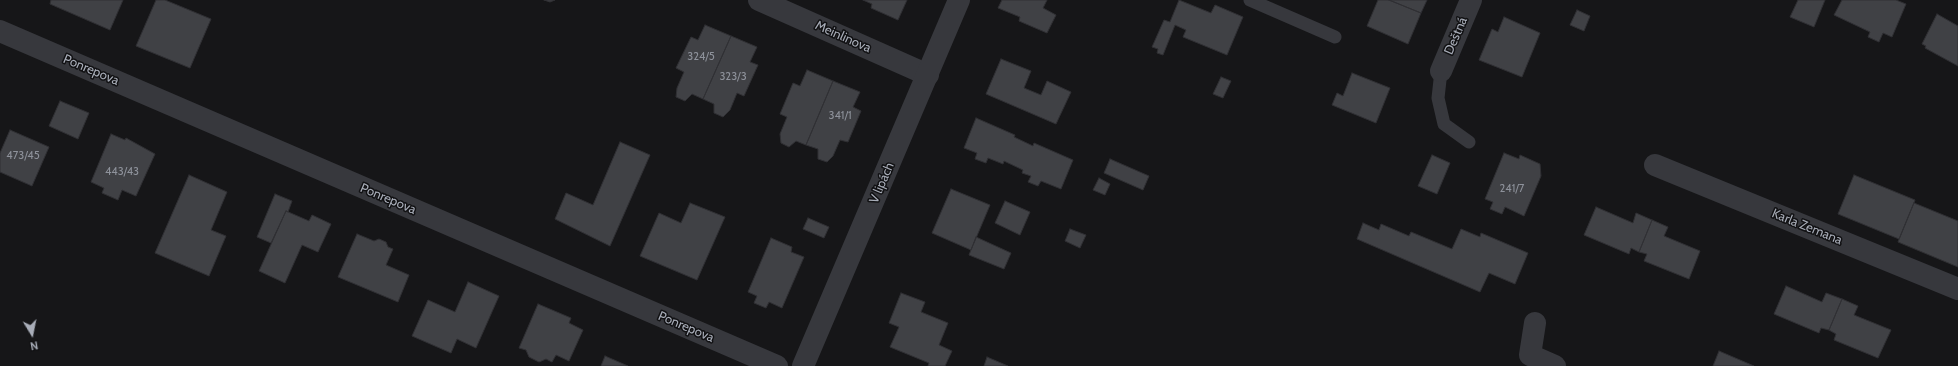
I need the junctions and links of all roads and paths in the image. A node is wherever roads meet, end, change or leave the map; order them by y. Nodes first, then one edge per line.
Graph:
1 (759, 0) edge
2 (959, 0) edge
3 (1250, 0) edge
4 (1471, 0) edge
5 (0, 31) edge
6 (1335, 37) dead end
7 (1441, 71) joint
8 (928, 75) junction
9 (1469, 142) dead end
10 (1655, 165) dead end
11 (1958, 290) edge
12 (1535, 323) dead end
13 (777, 366) edge
14 (803, 366) edge
15 (1555, 366) edge

1 - 8 street, Meinlinova
2 - 8 street, V lipách
3 - 6 lane
4 - 7 street, Deštná
5 - 13 street, Ponrepova
7 - 9 lane
8 - 14 street, V lipách
10 - 11 street, Karla Zemana
12 - 15 street

